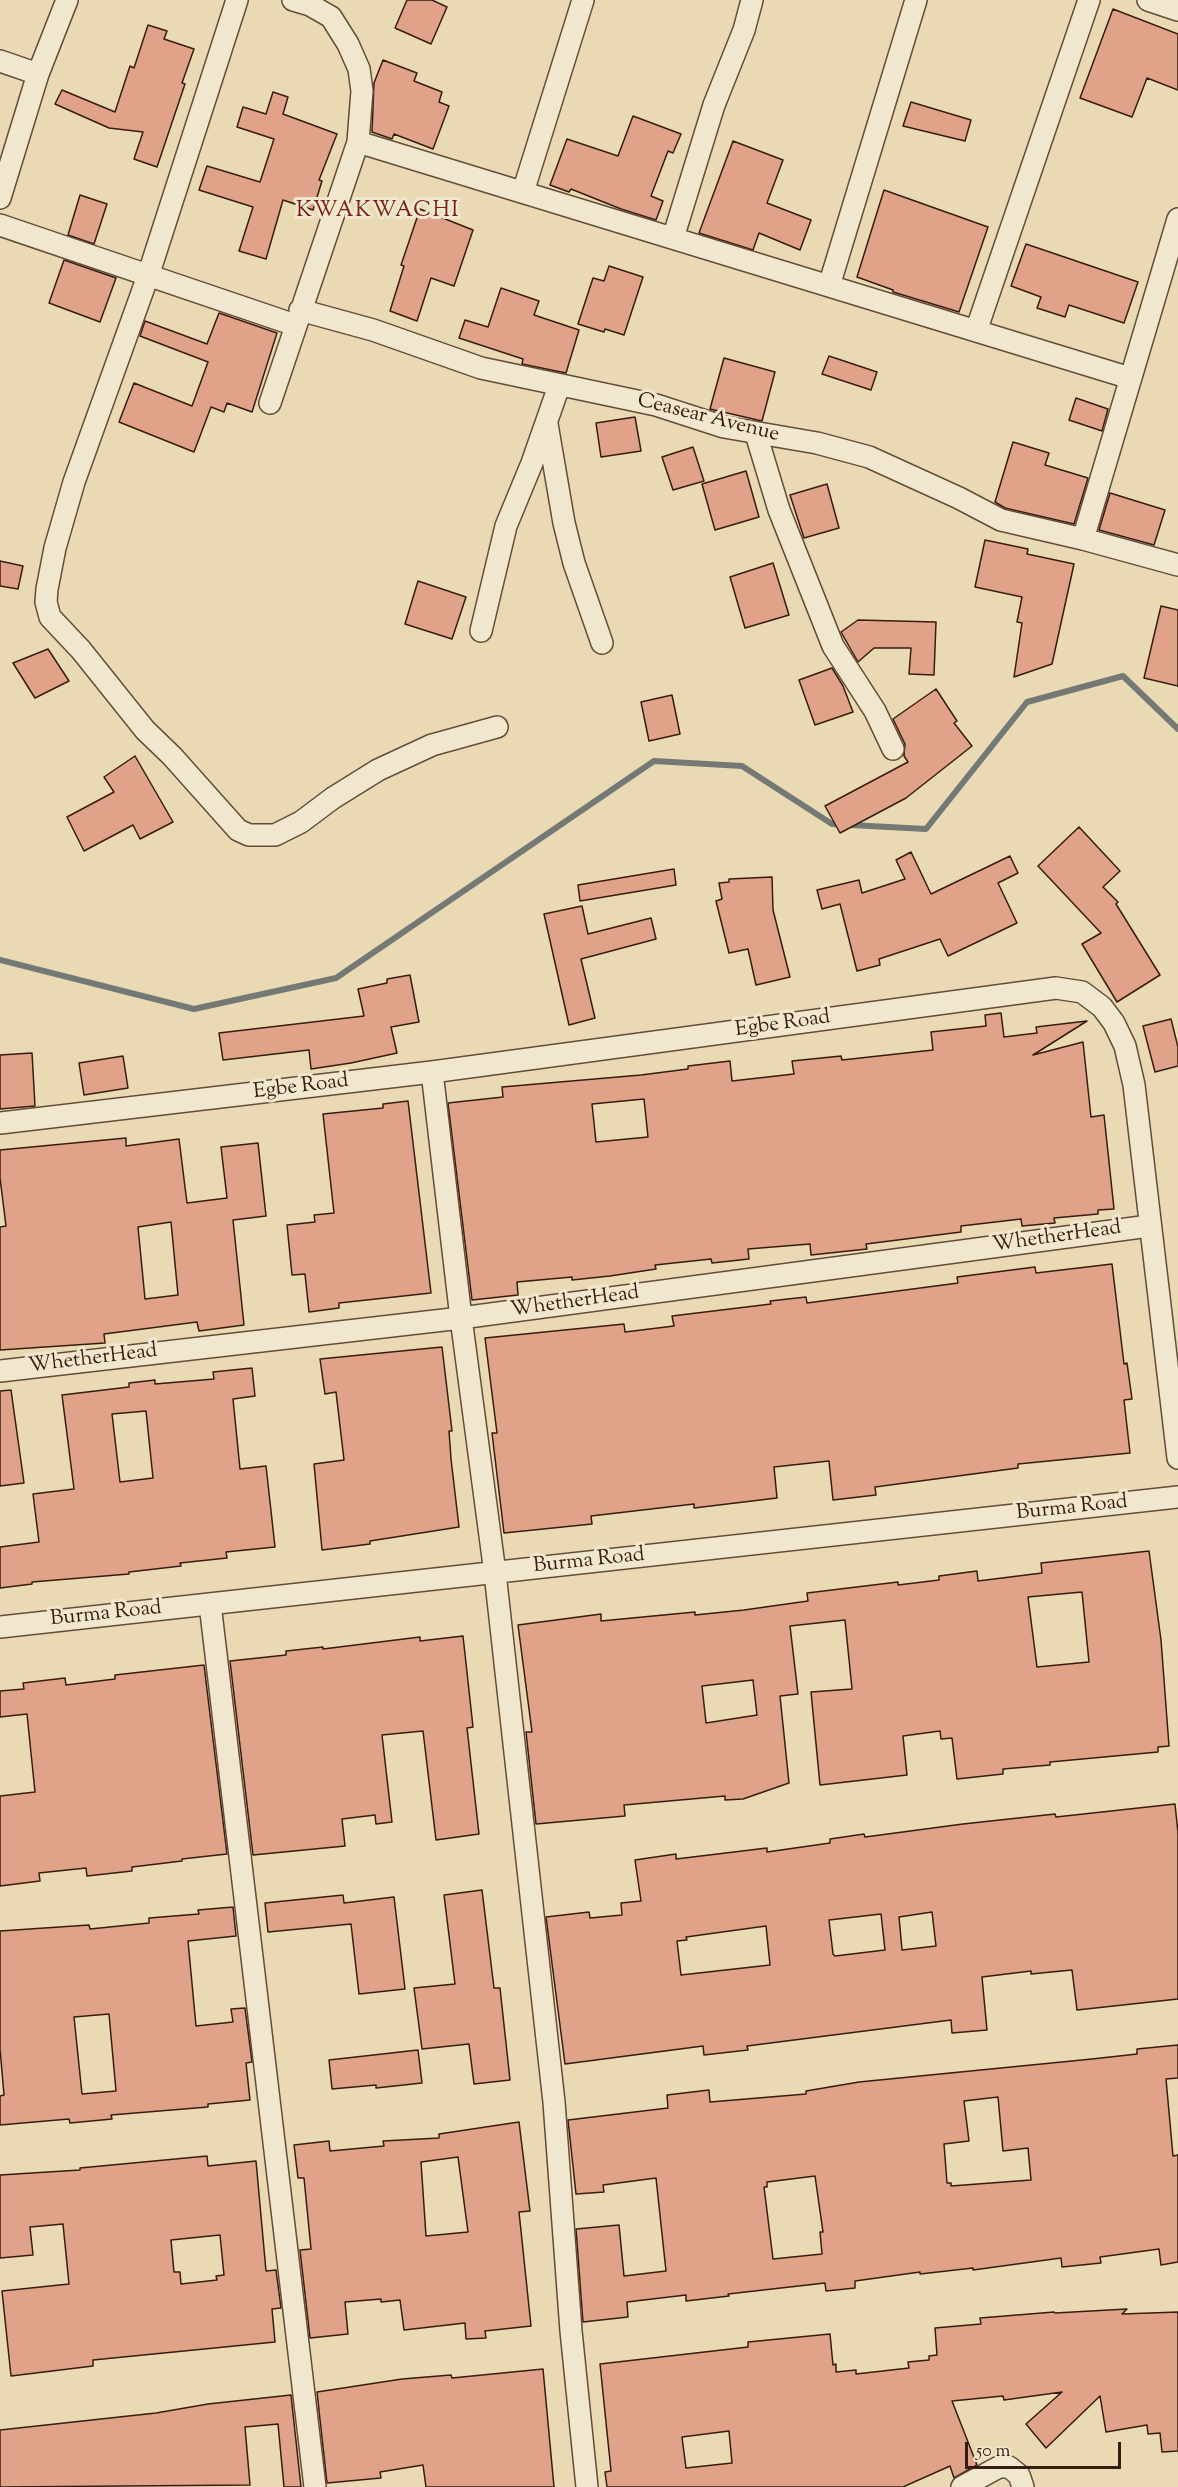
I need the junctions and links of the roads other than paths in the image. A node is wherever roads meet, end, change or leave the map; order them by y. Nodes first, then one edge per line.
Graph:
1 (67, 0) edge
2 (237, 0) edge
3 (293, 0) edge
4 (583, 0) edge
5 (752, 0) edge
6 (916, 0) edge
7 (1089, 0) edge
8 (1148, 0) edge
9 (1178, 10) edge
10 (0, 61) edge
11 (38, 74) junction
12 (358, 142) junction
13 (524, 192) junction
14 (0, 198) edge
15 (1178, 219) edge
16 (0, 225) edge
17 (674, 238) junction
18 (148, 276) junction
19 (829, 286) junction
20 (297, 317) junction
21 (976, 331) junction
22 (1130, 378) junction
23 (560, 386) junction
24 (270, 403) dead end
25 (546, 420) junction
26 (756, 434) junction
27 (1083, 539) junction
28 (1178, 565) edge
29 (481, 631) dead end
30 (602, 643) dead end
31 (497, 727) dead end
32 (893, 749) dead end
33 (432, 1072) junction
34 (0, 1123) edge
35 (1149, 1226) junction
36 (461, 1318) junction
37 (0, 1371) edge
38 (1178, 1458) edge
39 (1178, 1497) edge
40 (495, 1573) junction
41 (210, 1604) junction
42 (0, 1627) edge
43 (315, 2487) edge
44 (587, 2487) edge
45 (962, 2487) edge
46 (1023, 2487) edge

1 - 11 street
2 - 18 street
3 - 12 street
4 - 13 street
5 - 17 street
6 - 19 street
7 - 21 street
8 - 9 street
10 - 11 street
11 - 14 street
12 - 13 street
12 - 20 street
13 - 17 street
15 - 22 street
16 - 18 street, Ceasear Avenue
17 - 19 street
18 - 20 street, Ceasear Avenue
18 - 31 street
19 - 21 street
20 - 23 street, Ceasear Avenue
20 - 24 street
21 - 22 street
22 - 27 street
23 - 25 street
23 - 26 street, Ceasear Avenue
25 - 29 street
25 - 30 street
26 - 27 street, Ceasear Avenue
26 - 32 street
27 - 28 street, Ceasear Avenue
33 - 34 street, Egbe Road
33 - 35 street, Egbe Road
33 - 36 street
35 - 36 street, WhetherHead
35 - 38 street, Egbe Road
36 - 37 street, WhetherHead
36 - 40 street
39 - 40 street, Burma Road
40 - 41 street, Burma Road
40 - 44 street
41 - 42 street, Burma Road
41 - 43 street
45 - 46 street

